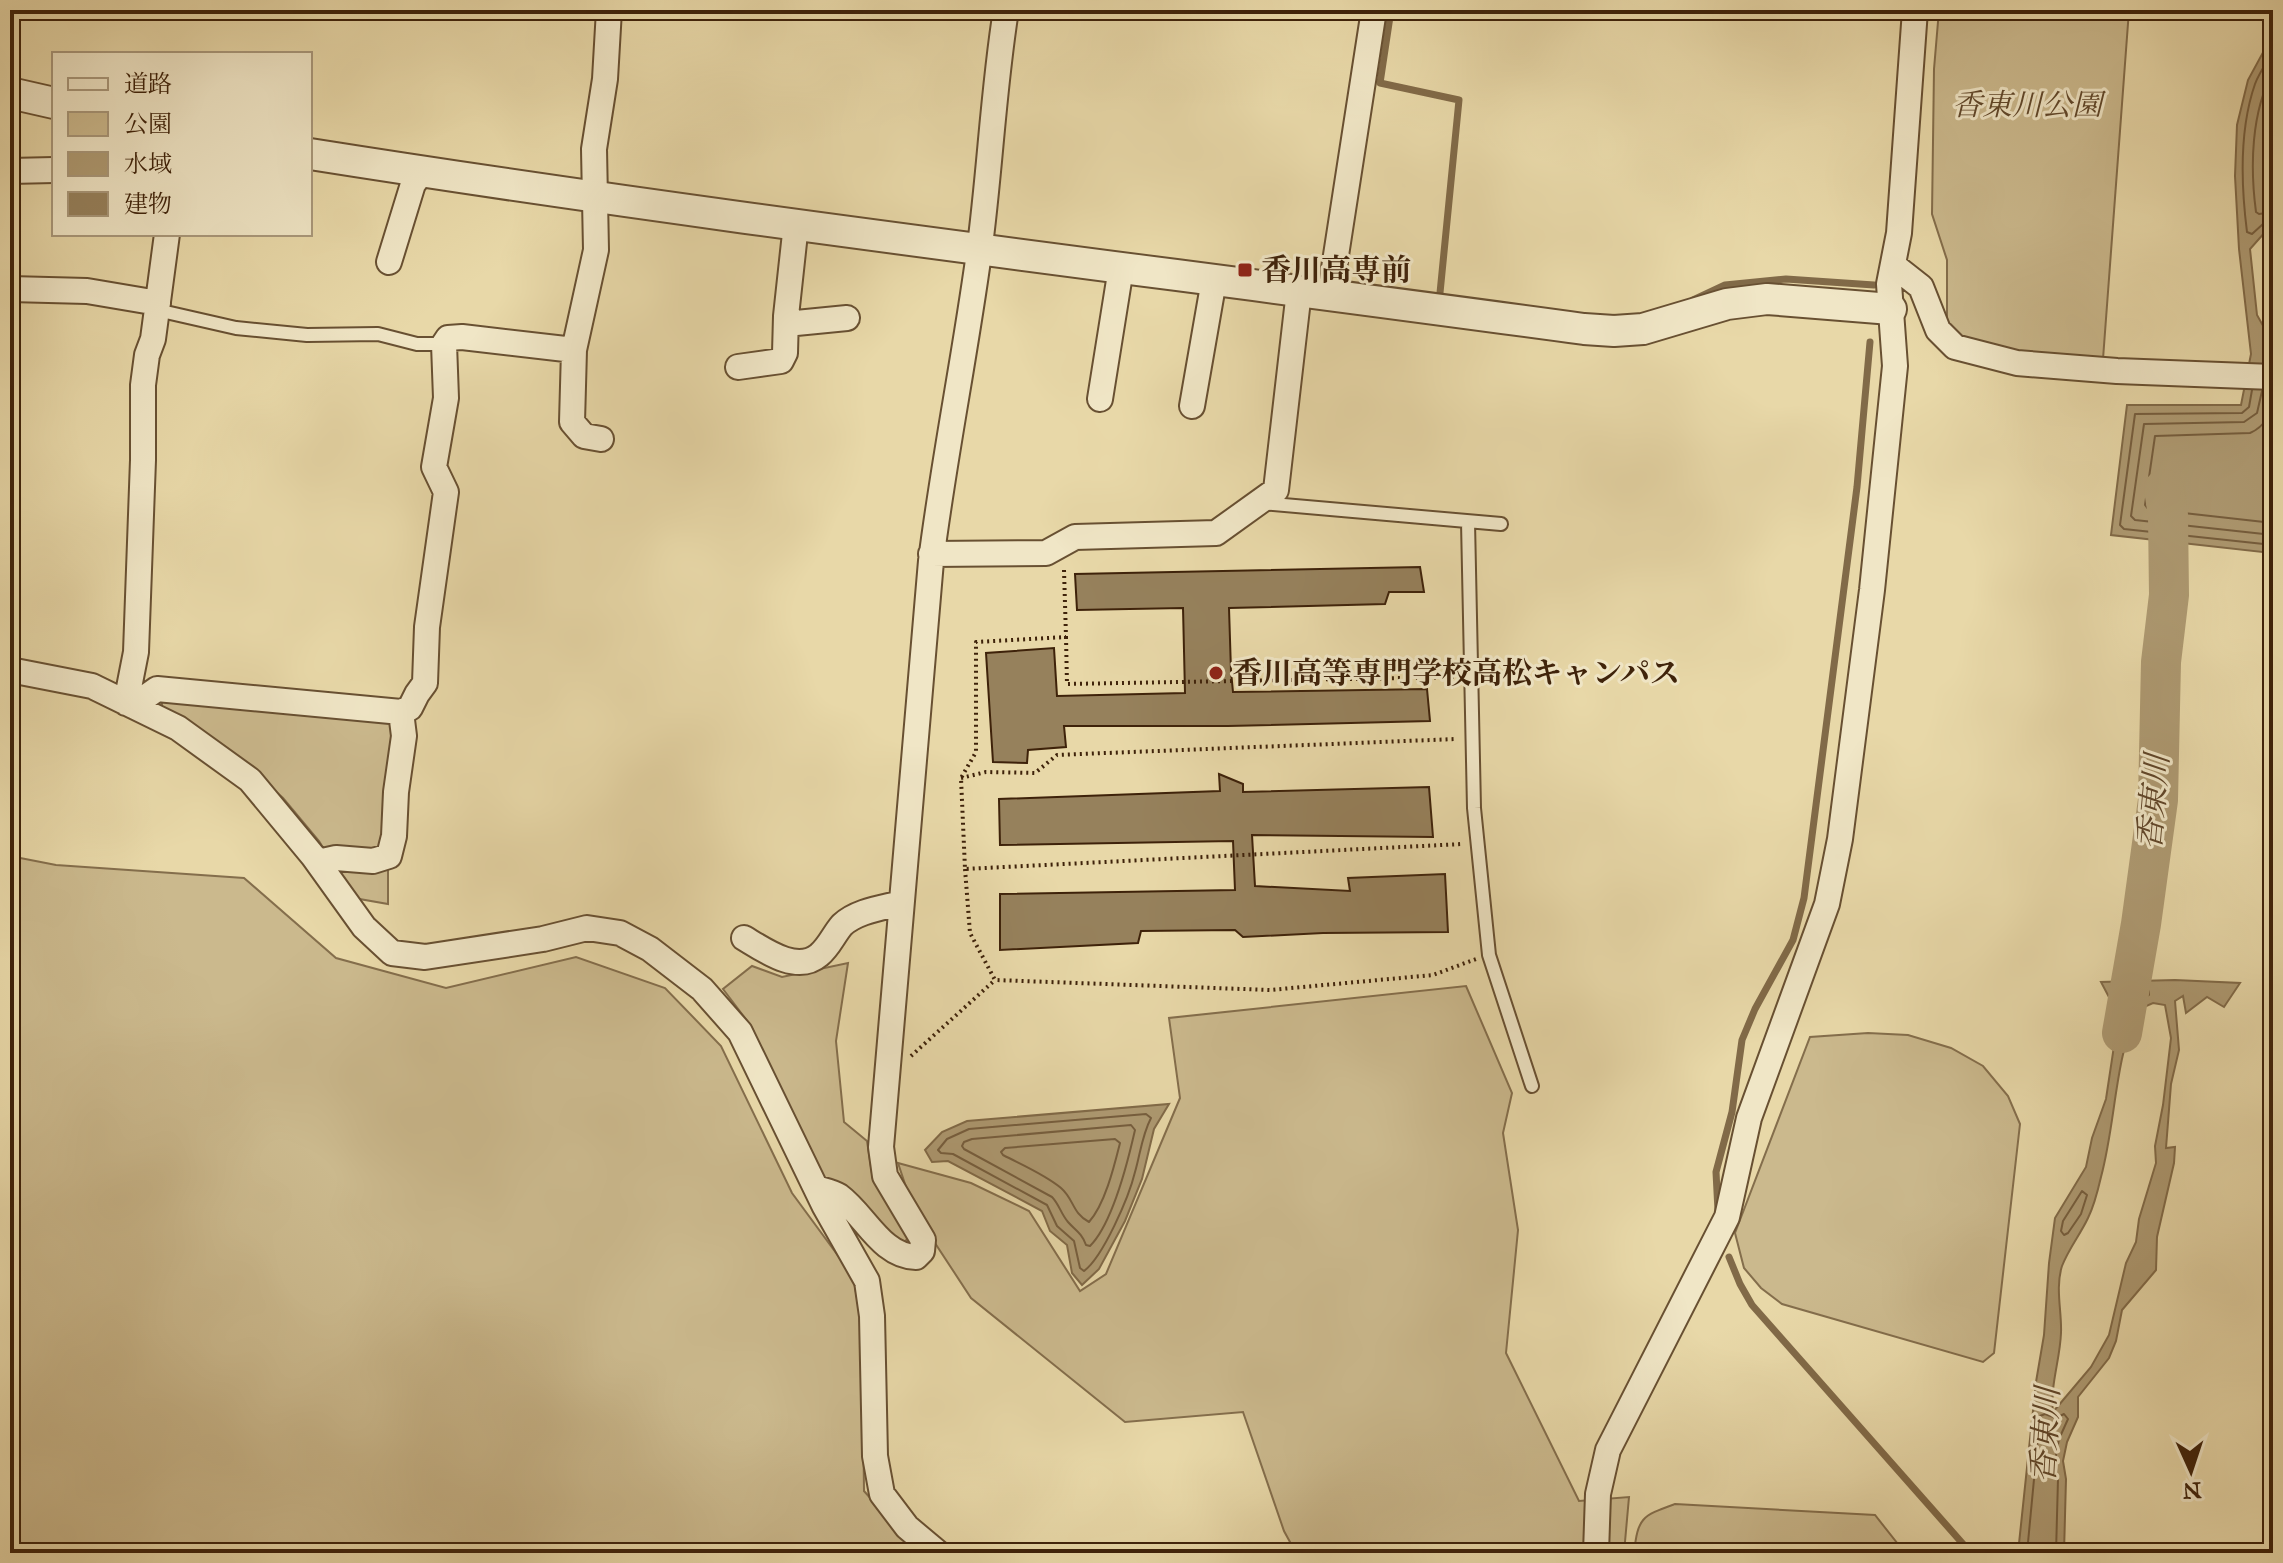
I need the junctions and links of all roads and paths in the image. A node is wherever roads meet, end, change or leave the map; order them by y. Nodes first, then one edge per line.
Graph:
1 (609, 10) edge
2 (1006, 10) edge
3 (1374, 10) edge
4 (1915, 10) edge
5 (10, 93) edge
6 (52, 103) edge
7 (312, 154) edge
8 (52, 170) edge
9 (10, 171) edge
10 (422, 172) junction
11 (595, 196) junction
12 (796, 224) junction
13 (167, 236) edge
14 (979, 249) junction
15 (389, 262) dead end
16 (1893, 265) junction
17 (1121, 268) junction
18 (1214, 280) junction
19 (10, 289) edge
20 (1299, 291) junction
21 (1330, 294) junction
22 (157, 307) junction
23 (1891, 309) junction
24 (847, 318) dead end
25 (786, 324) junction
26 (444, 344) junction
27 (574, 350) junction
28 (738, 367) dead end
29 (2273, 377) edge
30 (1100, 399) dead end
31 (1192, 406) dead end
32 (601, 439) dead end
33 (1258, 503) junction
34 (1468, 522) junction
35 (1501, 524) dead end
36 (1064, 543) junction
37 (931, 554) junction
38 (1066, 637) junction
39 (10, 670) edge
40 (1472, 677) junction
41 (130, 704) junction
42 (401, 712) junction
43 (1473, 738) junction
44 (961, 778) junction
45 (1478, 844) junction
46 (318, 862) junction
47 (965, 869) junction
48 (901, 903) junction
49 (744, 938) dead end
50 (1489, 955) junction
51 (995, 980) junction
52 (887, 1078) junction
53 (1532, 1086) dead end
54 (816, 1188) junction
55 (938, 1553) edge
56 (1596, 1553) edge

1 - 11 street
2 - 14 street
3 - 21 street
4 - 16 street
5 - 6 street
7 - 10 street
8 - 9 street
10 - 11 street
10 - 15 street
11 - 12 street
11 - 27 street
12 - 14 street
12 - 25 street
13 - 22 street
14 - 17 street
14 - 37 street
16 - 23 street
16 - 29 street
17 - 18 street
17 - 30 street
18 - 20 street
18 - 31 street
19 - 22 street
20 - 21 street
20 - 33 street
21 - 23 street
22 - 26 lane
22 - 41 street
23 - 56 street
24 - 25 street
25 - 28 street
26 - 27 street
26 - 42 street
27 - 32 street
33 - 34 lane
33 - 36 street
34 - 35 lane
34 - 40 lane
36 - 37 street
36 - 38 path
37 - 48 street
38 - 40 path
38 - 44 path
39 - 41 street
40 - 43 lane
41 - 42 street
41 - 46 street
42 - 46 street
43 - 44 path
43 - 45 lane
44 - 47 path
45 - 47 path
45 - 50 lane
46 - 54 street
47 - 51 path
48 - 49 street
48 - 52 street
50 - 51 path
50 - 53 lane
51 - 52 path
52 - 54 street
54 - 55 street

